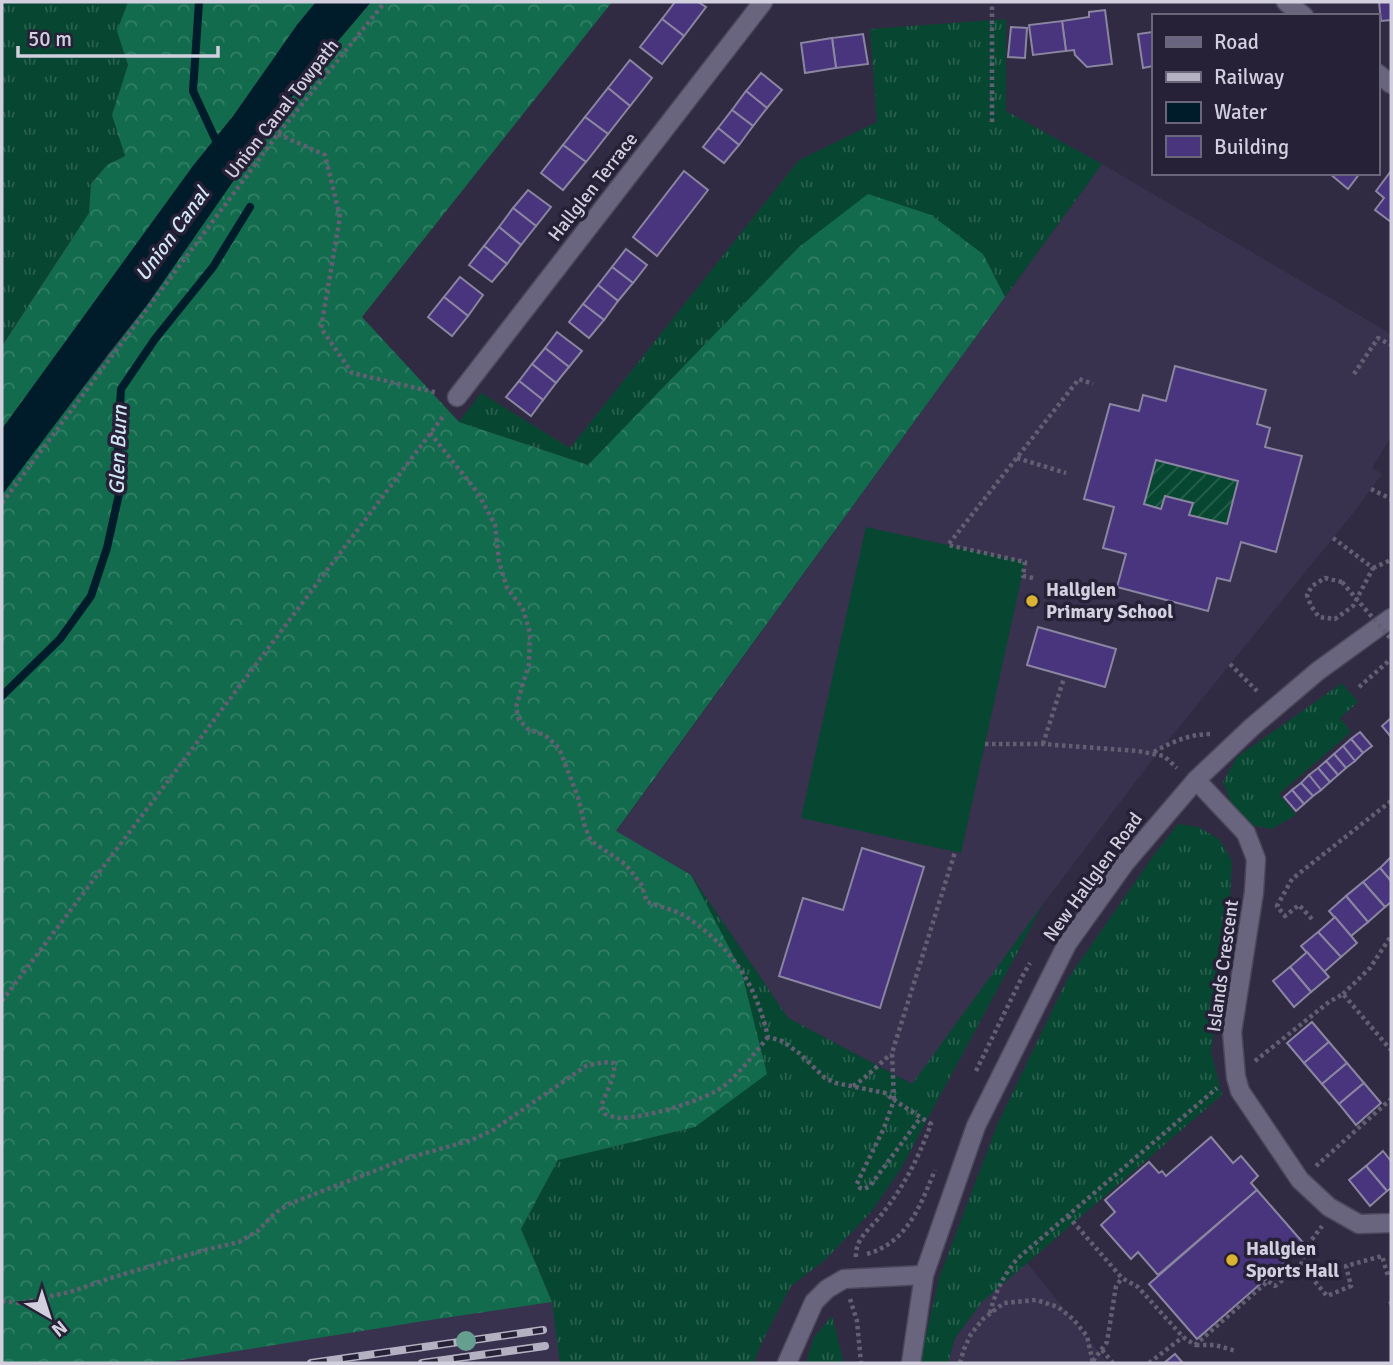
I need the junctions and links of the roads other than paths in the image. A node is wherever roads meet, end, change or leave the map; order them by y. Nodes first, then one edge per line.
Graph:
1 (763, 2) edge
2 (1286, 2) edge
3 (1301, 14) edge
4 (457, 397) road end
5 (1391, 618) edge
6 (1196, 780) junction
7 (1391, 1223) edge
8 (925, 1275) junction
9 (787, 1363) edge
10 (912, 1363) edge

1 - 4 street, Hallglen Terrace
2 - 3 street
5 - 6 street, New Hallglen Road
6 - 7 street, Islands Crescent
6 - 8 street, New Hallglen Road
8 - 9 street
8 - 10 street, New Hallglen Road

